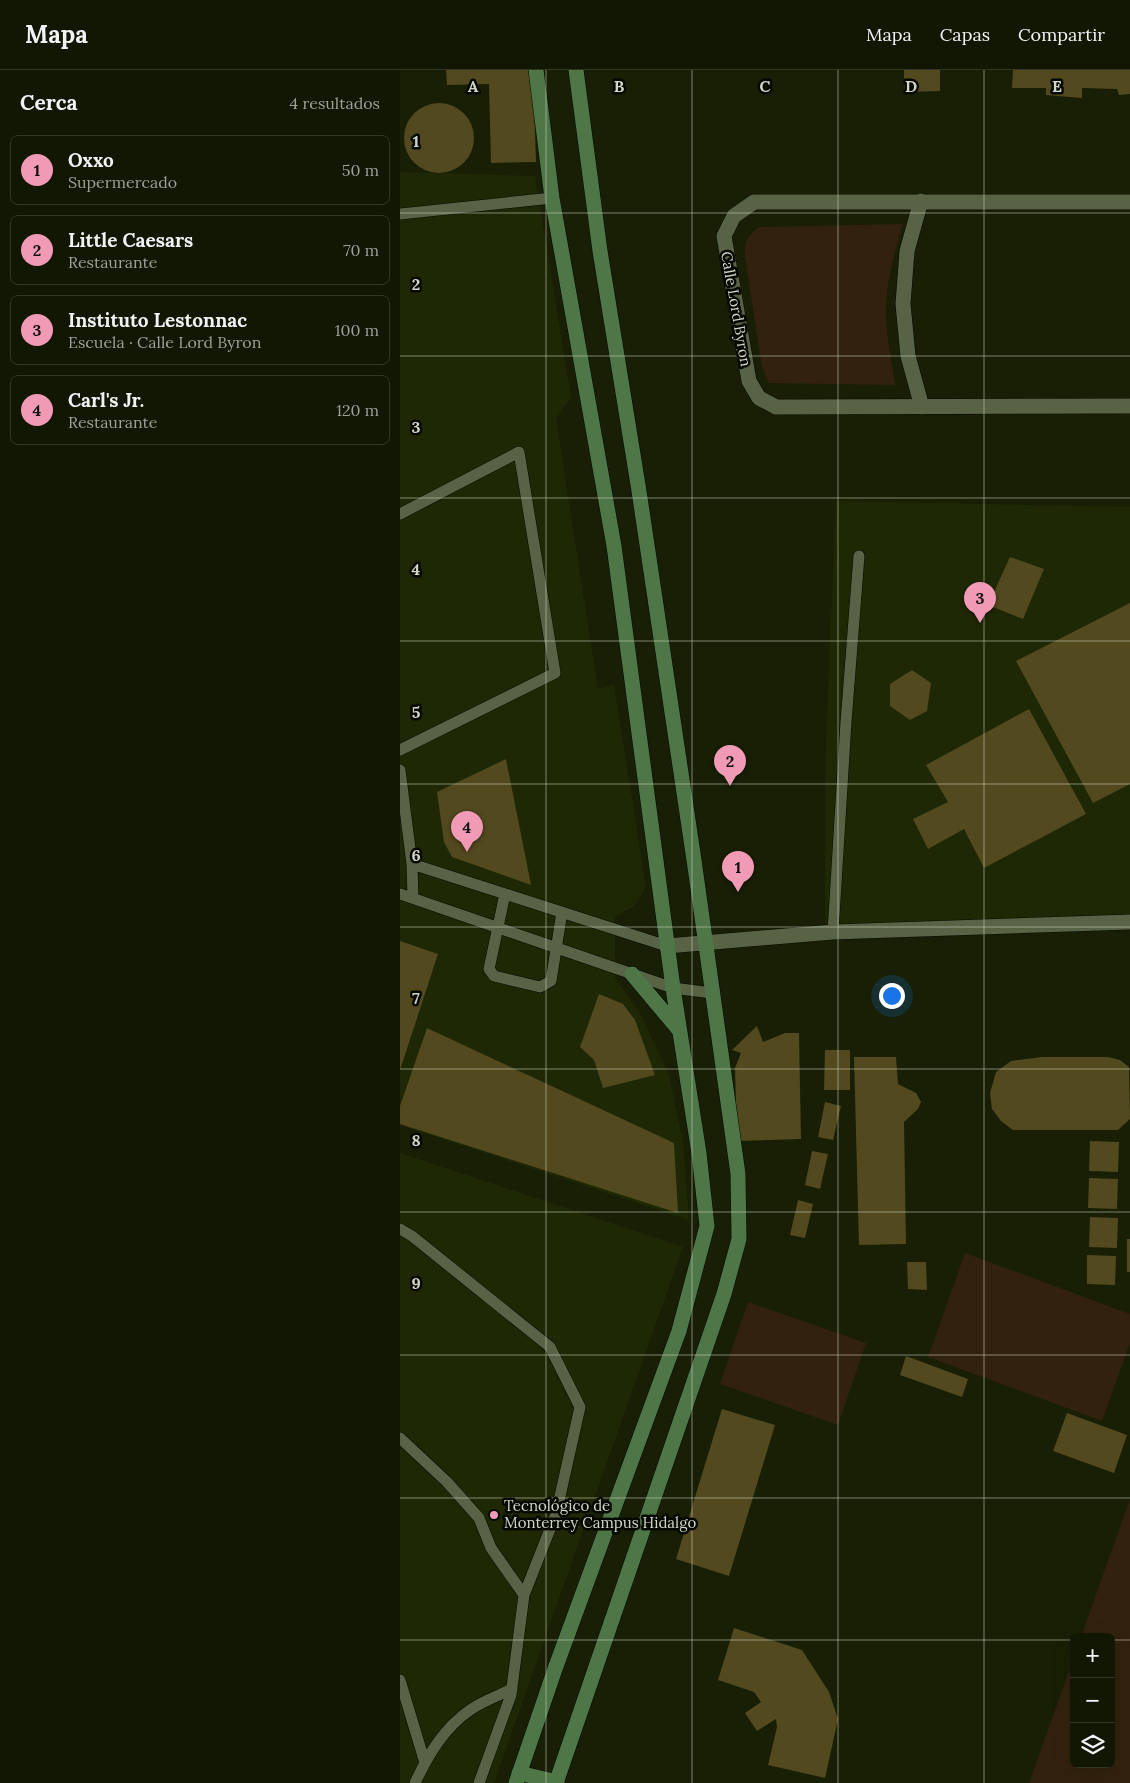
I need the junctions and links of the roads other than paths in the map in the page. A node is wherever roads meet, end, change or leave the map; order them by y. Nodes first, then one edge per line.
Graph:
1 (536, 70) edge
2 (576, 70) edge
3 (552, 198) junction
4 (921, 201) junction
5 (1130, 202) edge
6 (400, 214) edge
7 (922, 406) junction
8 (1130, 406) edge
9 (400, 514) edge
10 (859, 556) dead end
11 (400, 750) edge
12 (400, 770) edge
13 (412, 864) junction
14 (400, 894) edge
15 (504, 894) junction
16 (413, 898) junction
17 (562, 912) junction
18 (1130, 922) edge
19 (497, 927) junction
20 (833, 932) junction
21 (705, 944) junction
22 (667, 946) junction
23 (556, 948) junction
24 (632, 974) junction
25 (673, 988) junction
26 (712, 993) junction
27 (680, 1031) junction
28 (400, 1229) edge
29 (400, 1438) edge
30 (524, 1595) junction
31 (400, 1680) edge
32 (512, 1689) junction
33 (425, 1763) junction
34 (518, 1778) edge
35 (556, 1782) edge
36 (415, 1783) edge
37 (478, 1783) edge

1 - 3 street
2 - 21 street
3 - 6 lane
3 - 22 street
4 - 5 street, Calle Lord Byron
4 - 7 street
4 - 7 street, Calle Lord Byron
7 - 8 street, Calle Lord Byron
9 - 11 lane
10 - 20 lane
12 - 13 lane
13 - 15 lane
13 - 16 lane
14 - 16 lane
15 - 17 lane
15 - 19 lane
16 - 19 lane
17 - 22 lane
17 - 23 lane
18 - 20 street
19 - 23 lane
19 - 23 lane
20 - 21 street
21 - 22 street
21 - 26 street
22 - 25 street
23 - 24 lane
24 - 25 lane
24 - 27 street
25 - 26 lane
25 - 27 street
26 - 35 street
27 - 34 street
28 - 30 lane
29 - 30 lane
30 - 32 lane
31 - 33 lane
32 - 33 lane
32 - 37 lane
33 - 36 lane
34 - 35 street

